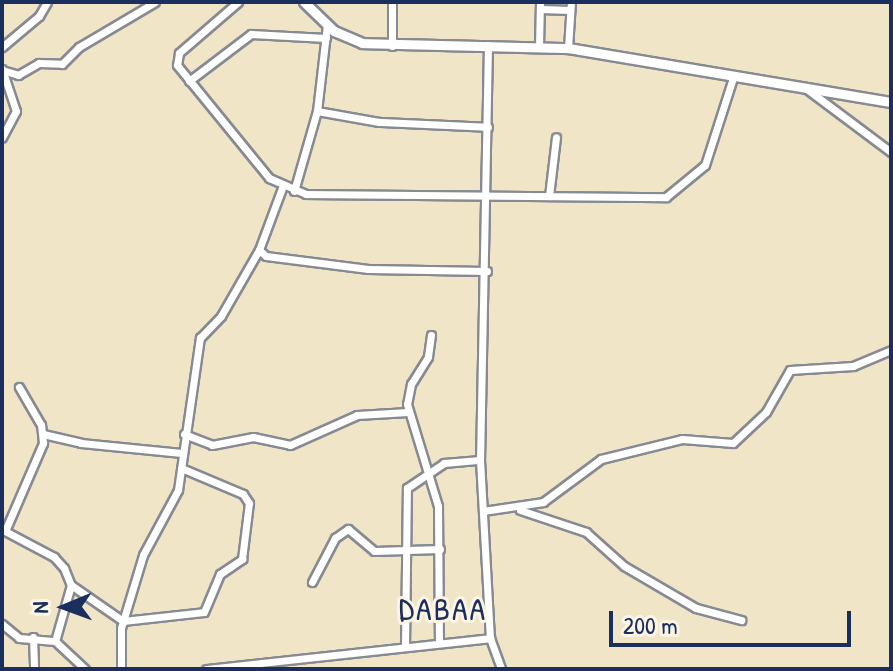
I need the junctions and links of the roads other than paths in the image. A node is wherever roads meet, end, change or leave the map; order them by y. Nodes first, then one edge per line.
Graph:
1 (47, 2) edge
2 (155, 2) edge
3 (238, 2) edge
4 (304, 2) edge
5 (392, 2) edge
6 (540, 5) edge
7 (570, 6) edge
8 (327, 25) junction
9 (326, 38) junction
10 (488, 45) junction
11 (392, 46) junction
12 (539, 46) junction
13 (2, 47) edge
14 (568, 48) junction
15 (2, 70) edge
16 (733, 78) junction
17 (189, 81) junction
18 (803, 86) junction
19 (891, 102) edge
20 (317, 111) junction
21 (488, 127) junction
22 (2, 137) edge
23 (556, 137) dead end
24 (891, 152) edge
25 (282, 188) junction
26 (294, 191) junction
27 (549, 196) junction
28 (489, 198) junction
29 (259, 250) junction
30 (487, 271) junction
31 (431, 335) dead end
32 (891, 350) edge
33 (19, 387) dead end
34 (408, 412) junction
35 (43, 434) junction
36 (184, 434) junction
37 (182, 453) junction
38 (480, 460) junction
39 (181, 468) junction
40 (430, 472) junction
41 (514, 509) junction
42 (483, 511) junction
43 (4, 530) edge
44 (440, 549) junction
45 (403, 551) junction
46 (312, 582) dead end
47 (71, 585) junction
48 (741, 620) dead end
49 (123, 621) junction
50 (2, 624) edge
51 (33, 637) junction
52 (490, 638) junction
53 (55, 641) junction
54 (439, 643) junction
55 (405, 647) junction
56 (307, 658) junction
57 (34, 669) edge
58 (85, 669) edge
59 (121, 669) edge
60 (206, 669) edge
61 (308, 669) edge
62 (501, 669) edge

1 - 13 street
2 - 15 street
3 - 17 street
4 - 8 street
5 - 11 street
6 - 7 street
6 - 12 street
7 - 14 street
8 - 9 street
8 - 11 street
9 - 17 street
9 - 20 street
10 - 11 street
10 - 12 street
10 - 21 street
12 - 14 street
14 - 16 street
15 - 22 street
16 - 18 street
16 - 27 street
17 - 25 street
18 - 19 street
18 - 24 street
20 - 21 street
20 - 26 street
21 - 28 street
23 - 27 street
25 - 26 street
25 - 29 street
26 - 28 street
27 - 28 street
28 - 30 street
29 - 30 street
29 - 36 street
30 - 38 street
31 - 34 street
32 - 41 street
33 - 35 street
34 - 36 street
34 - 40 street
35 - 37 street
35 - 43 street
36 - 37 street
37 - 39 street
38 - 40 street
38 - 42 street
39 - 49 street
39 - 49 street
40 - 44 street
40 - 45 street
41 - 42 street
41 - 48 street
42 - 52 street
43 - 47 street
44 - 45 street
44 - 54 street
45 - 46 street
45 - 55 street
47 - 49 street
47 - 53 street
49 - 59 street
50 - 51 street
51 - 53 street
51 - 57 street
52 - 54 street
52 - 62 street
53 - 58 street
54 - 55 street
55 - 56 street
56 - 60 street
56 - 61 street

